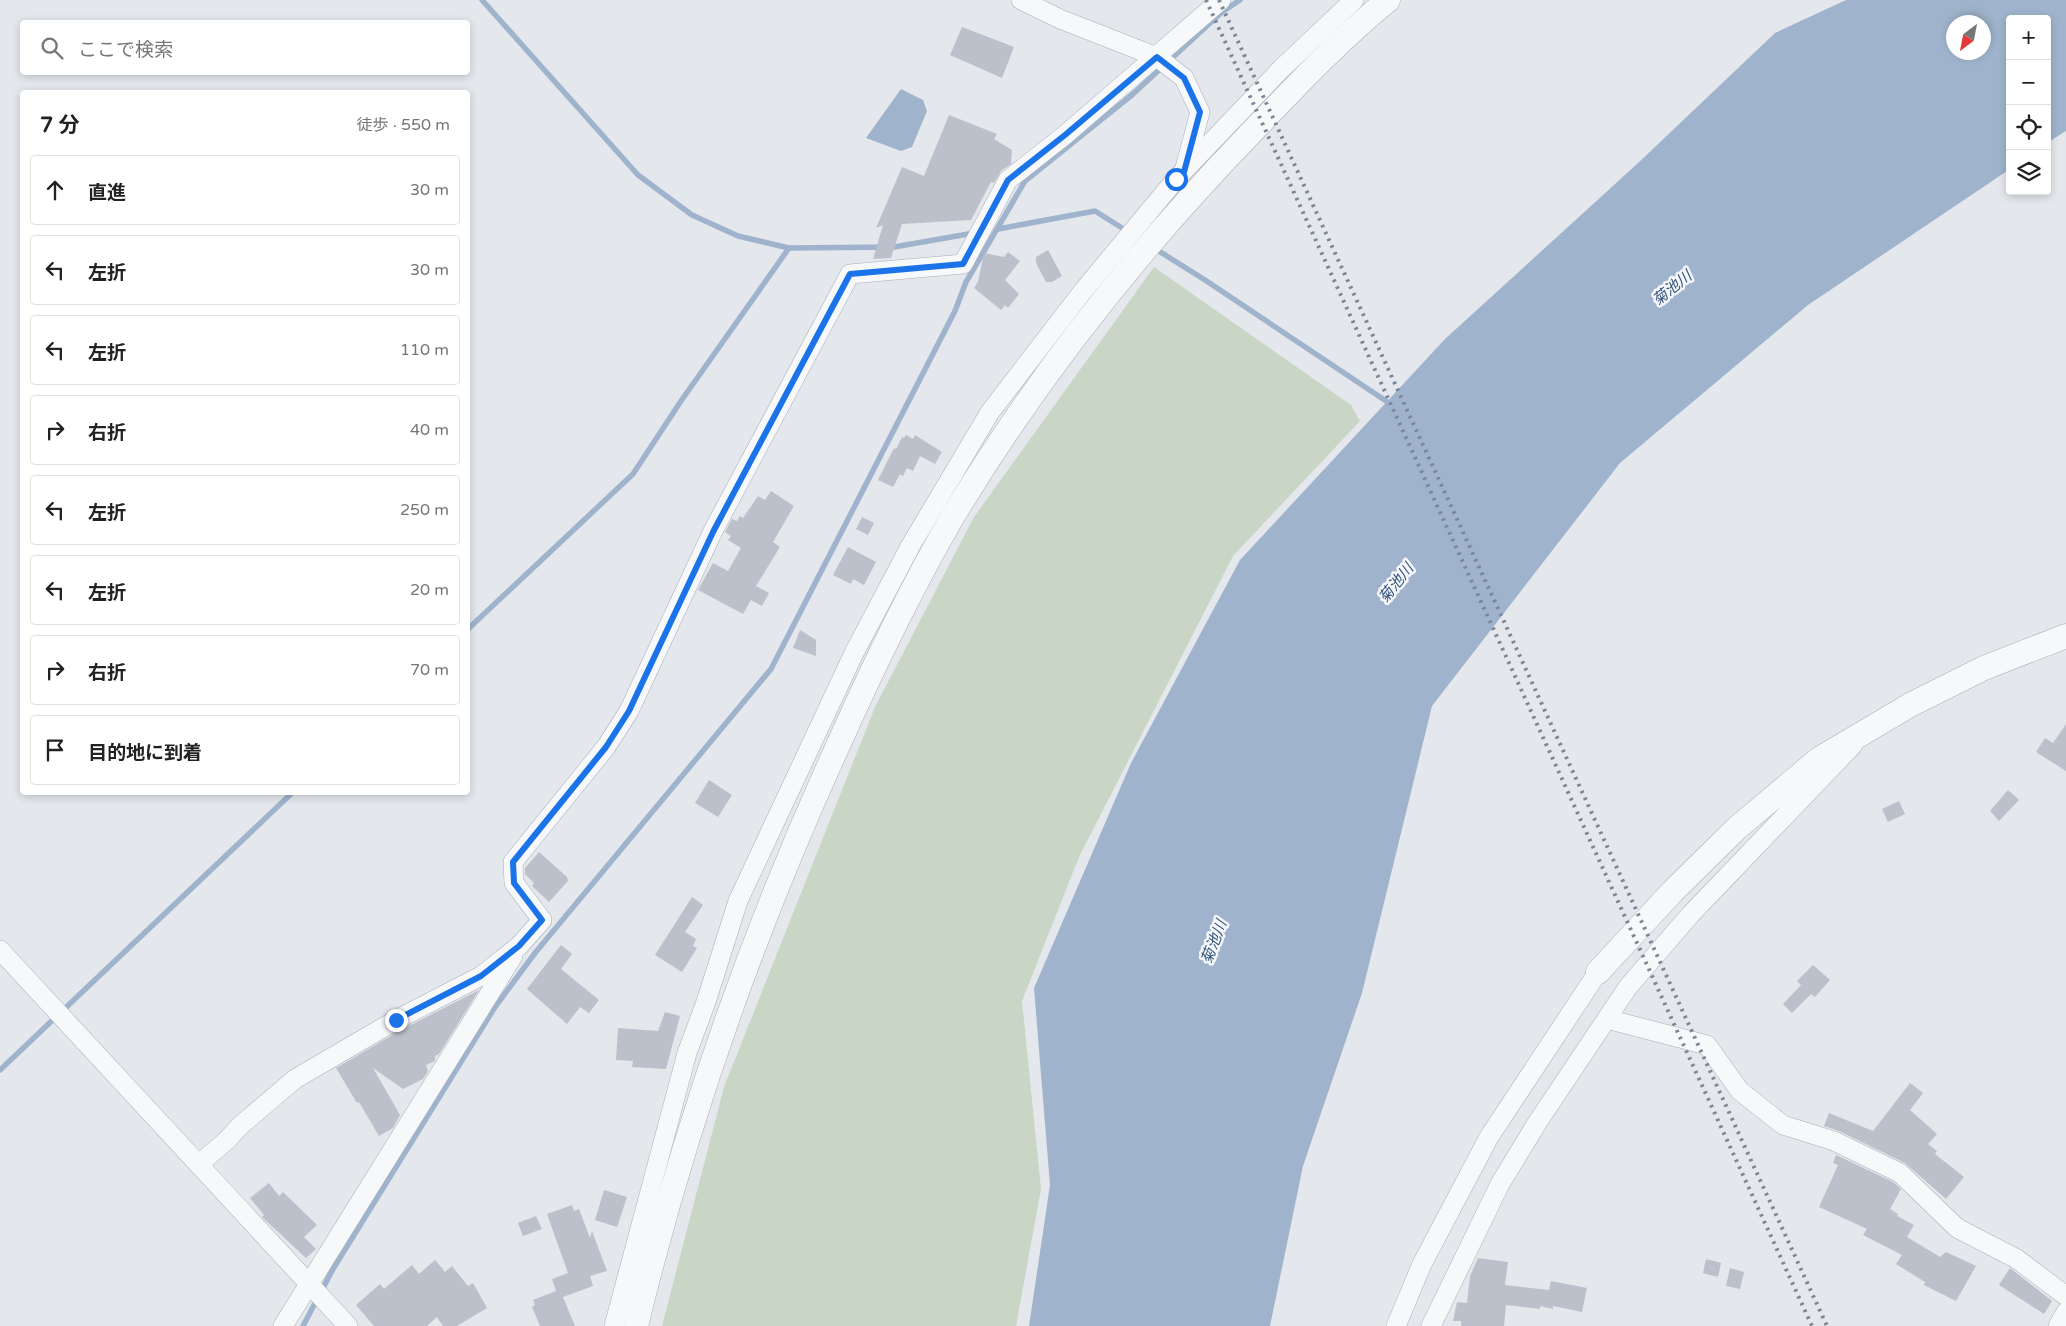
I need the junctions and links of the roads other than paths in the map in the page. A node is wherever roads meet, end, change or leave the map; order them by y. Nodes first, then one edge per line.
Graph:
1 (1021, 0) edge
2 (1222, 0) edge
3 (1354, 0) edge
4 (1388, 0) edge
5 (1157, 57) junction
6 (1184, 172) junction
7 (2066, 636) edge
8 (1867, 730) junction
9 (519, 946) junction
10 (0, 950) edge
11 (1598, 972) joint
12 (1607, 1019) junction
13 (199, 1164) junction
14 (310, 1285) junction
15 (2066, 1296) edge
16 (2066, 1312) edge
17 (619, 1324) edge
18 (283, 1326) edge
19 (348, 1326) edge
20 (1396, 1326) edge
21 (1430, 1326) edge
22 (2058, 1326) edge

1 - 5 street
2 - 5 street
3 - 6 street
4 - 17 street
5 - 6 street
5 - 9 street
6 - 17 street
7 - 8 street
8 - 11 street
8 - 12 street
9 - 13 street
9 - 14 street
10 - 13 street
11 - 20 street
12 - 15 street
12 - 21 street
13 - 14 street
14 - 18 street
14 - 19 street
16 - 22 street

